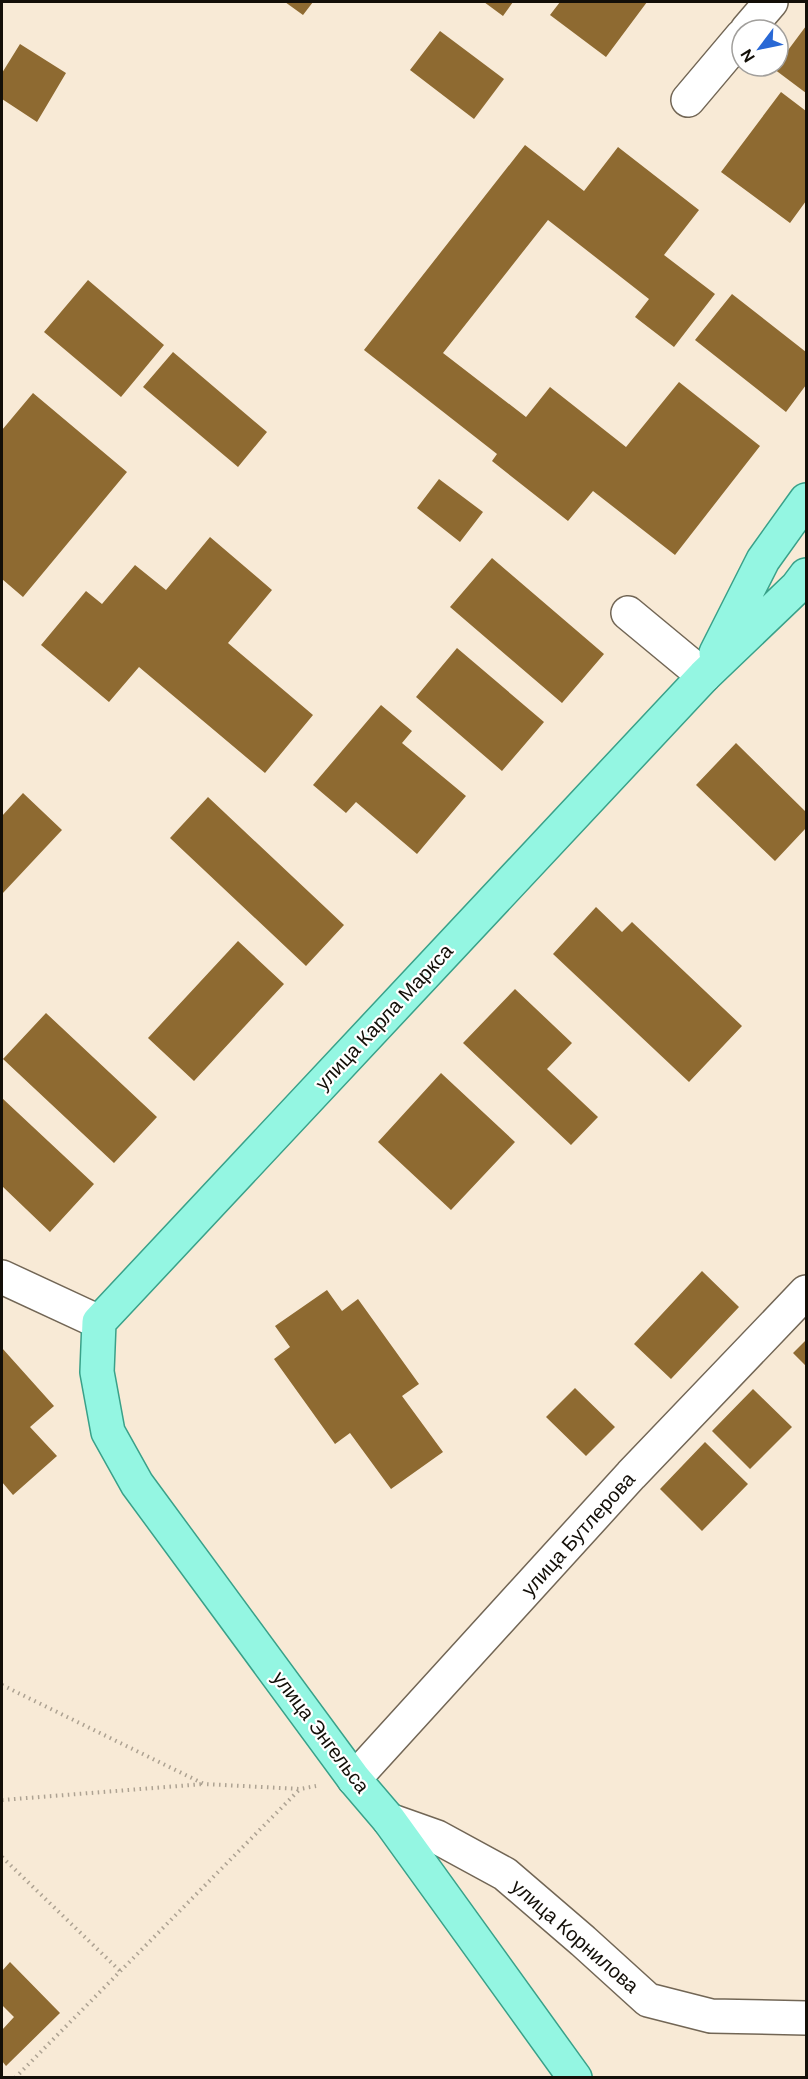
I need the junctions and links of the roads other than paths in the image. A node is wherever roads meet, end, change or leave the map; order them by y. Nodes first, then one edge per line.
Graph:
1 (771, 2) edge
2 (757, 18) edge
3 (730, 50) edge
4 (688, 100) dead end
5 (807, 500) edge
6 (763, 560) junction
7 (802, 581) edge
8 (628, 613) dead end
9 (705, 676) junction
10 (2, 1277) edge
11 (807, 1292) edge
12 (99, 1322) junction
13 (354, 1779) junction
14 (389, 1820) junction
15 (807, 2018) edge
16 (575, 2078) edge

1 - 2 street
3 - 4 street
5 - 6 main road, улица Карла Маркса
6 - 7 main road
6 - 9 main road, улица Карла Маркса
7 - 9 main road, улица Карла Маркса
8 - 9 street
9 - 12 main road, улица Карла Маркса
10 - 12 street
11 - 13 street, улица Бутлерова
12 - 13 main road, улица Энгельса
13 - 14 main road, улица Энгельса
14 - 15 street, улица Корнилова
14 - 16 main road, улица Энгельса

